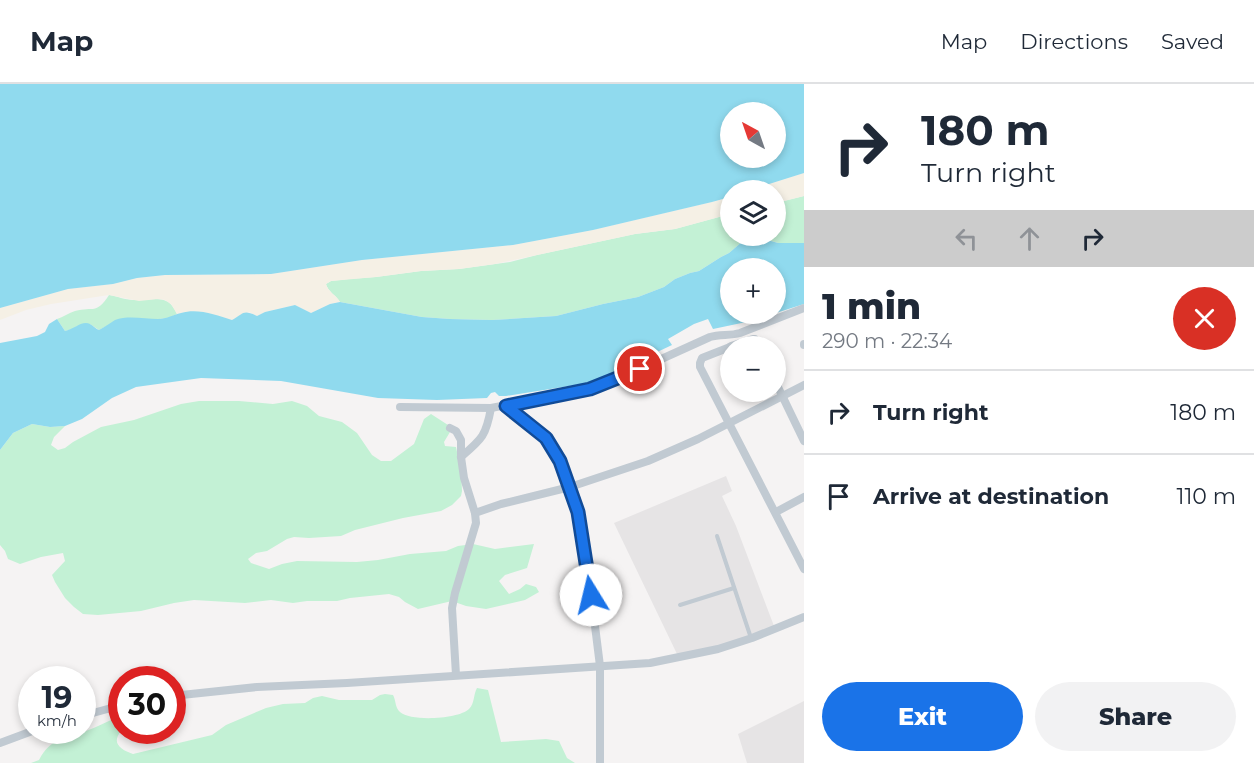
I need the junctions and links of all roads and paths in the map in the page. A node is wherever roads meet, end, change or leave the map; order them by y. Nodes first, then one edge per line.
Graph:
1 (804, 308) edge
2 (720, 351) edge
3 (804, 385) edge
4 (786, 395) edge
5 (772, 402) edge
6 (784, 402) edge
7 (506, 406) junction
8 (400, 407) dead end
9 (491, 408) junction
10 (728, 423) junction
11 (450, 428) dead end
12 (804, 441) edge
13 (461, 457) junction
14 (570, 487) junction
15 (804, 497) edge
16 (776, 512) junction
17 (475, 513) junction
18 (717, 536) dead end
19 (802, 557) edge
20 (804, 569) edge
21 (734, 588) junction
22 (680, 605) dead end
23 (804, 617) edge
24 (752, 638) junction
25 (600, 666) junction
26 (456, 675) junction
27 (186, 695) edge
28 (18, 736) edge
29 (0, 743) edge
30 (600, 763) edge

1 - 7 street
2 - 10 street
3 - 4 street
5 - 10 street
6 - 12 street
7 - 9 street
7 - 14 street
8 - 9 street
9 - 13 street
10 - 14 street
10 - 16 street
11 - 13 street
13 - 17 street
14 - 17 street
14 - 25 street
15 - 16 street
16 - 19 street
17 - 26 street
18 - 21 lane
19 - 20 street
21 - 22 lane
21 - 24 lane
23 - 24 street
24 - 25 street
25 - 26 street
25 - 30 street
26 - 27 street
28 - 29 street

